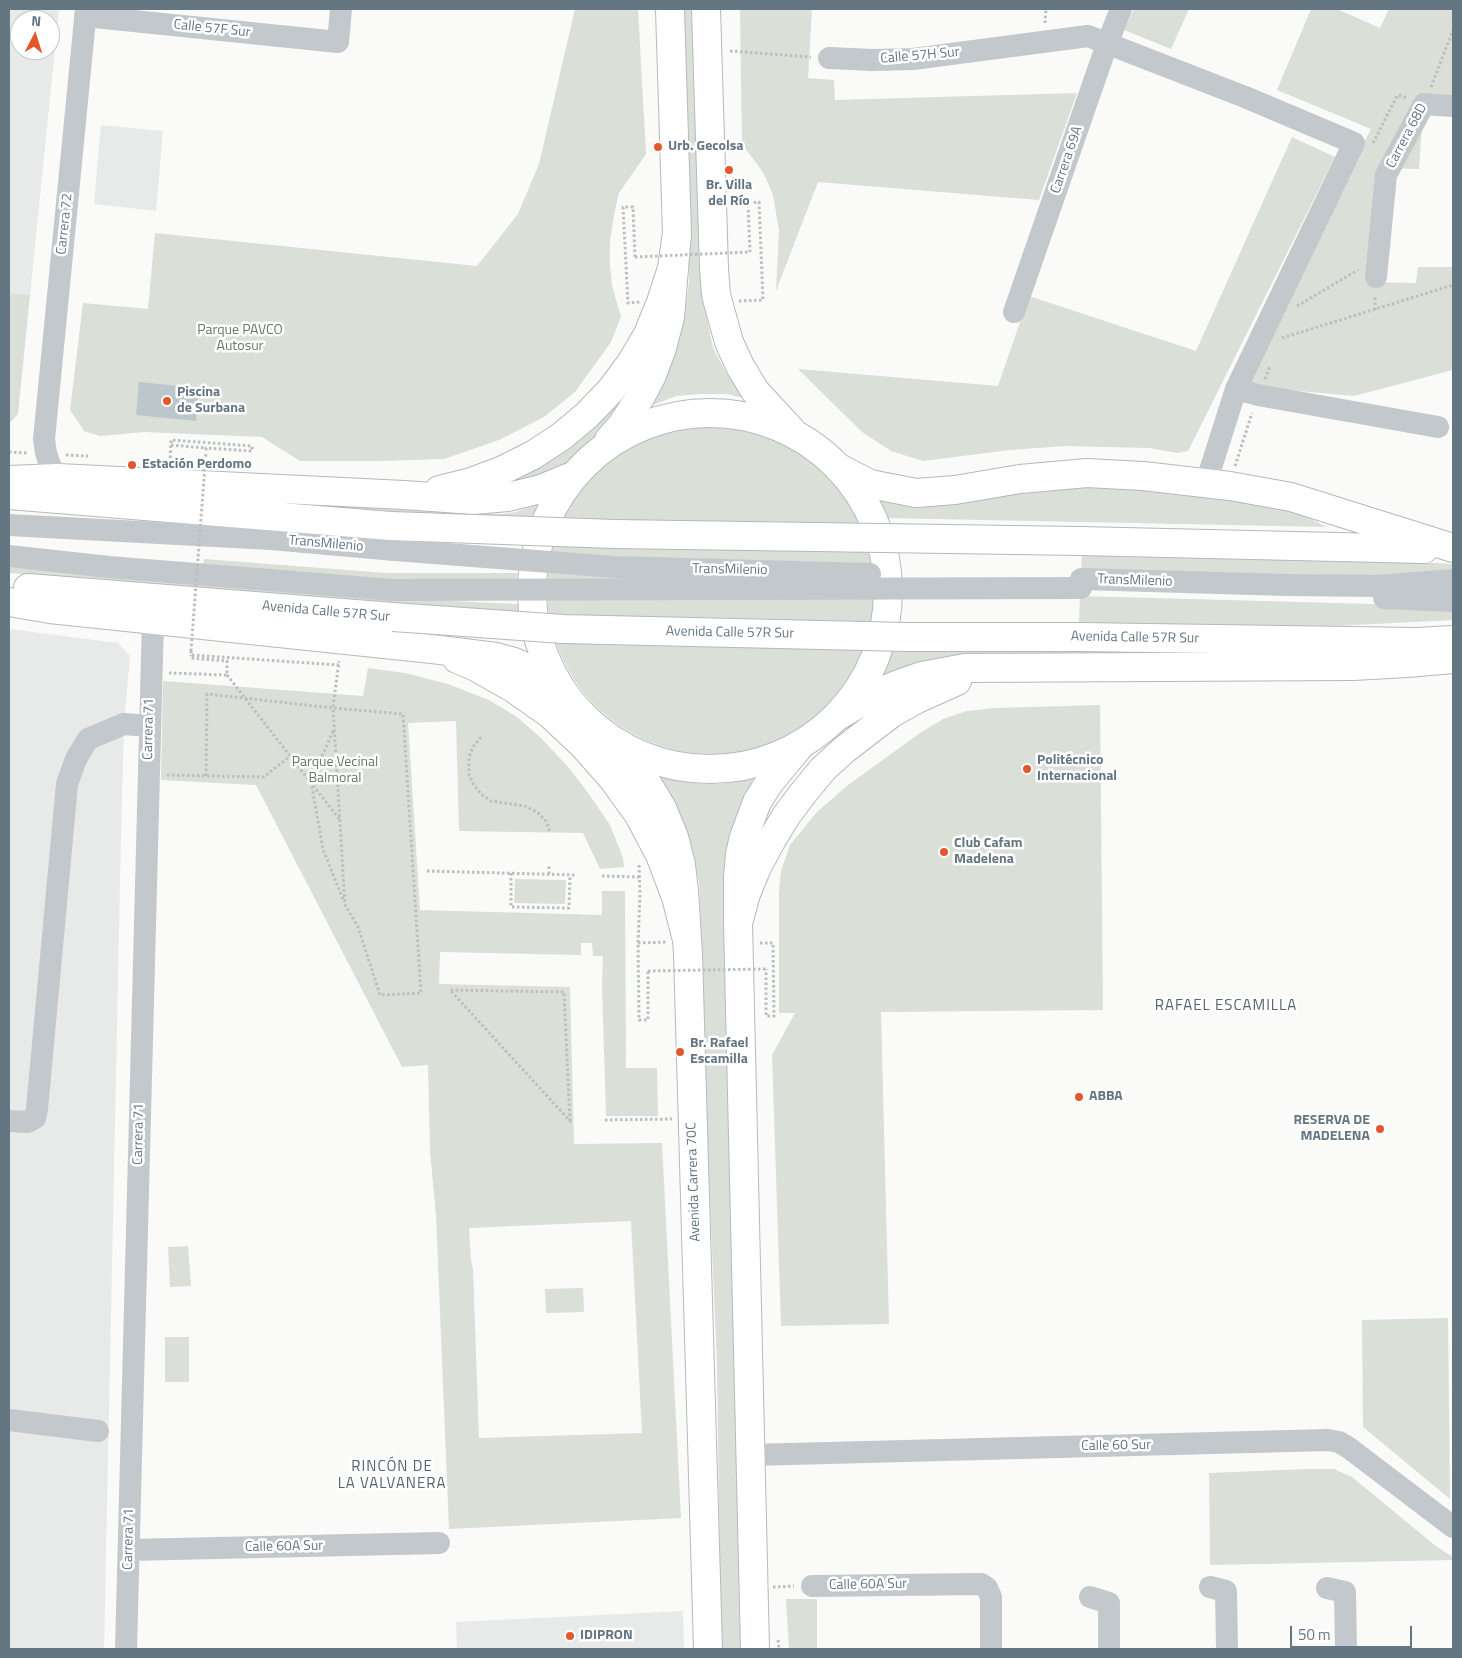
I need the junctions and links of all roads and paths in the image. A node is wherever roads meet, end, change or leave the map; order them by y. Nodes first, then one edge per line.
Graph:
1 (341, 9) edge
2 (670, 9) edge
3 (706, 9) edge
4 (1121, 9) edge
5 (86, 12) edge
6 (1453, 30) edge
7 (1107, 44) junction
8 (730, 51) dead end
9 (829, 58) joint
10 (1424, 104) junction
11 (1453, 106) edge
12 (668, 241) junction
13 (657, 258) dead end
14 (1377, 267) joint
15 (1453, 285) edge
16 (738, 301) dead end
17 (628, 303) dead end
18 (1292, 309) dead end
19 (1014, 312) dead end
20 (1282, 338) dead end
21 (1236, 389) junction
22 (1438, 427) dead end
23 (796, 435) junction
24 (44, 440) junction
25 (171, 445) junction
26 (206, 448) junction
27 (598, 452) junction
28 (76, 455) dead end
29 (95, 457) dead end
30 (160, 462) dead end
31 (170, 463) junction
32 (180, 464) dead end
33 (199, 466) dead end
34 (208, 466) dead end
35 (839, 468) junction
36 (573, 476) junction
37 (58, 478) junction
38 (1206, 484) junction
39 (12, 485) edge
40 (404, 495) junction
41 (9, 525) edge
42 (393, 538) junction
43 (1453, 549) edge
44 (9, 556) edge
45 (1453, 580) edge
46 (1081, 584) junction
47 (9, 586) edge
48 (1453, 601) edge
49 (9, 602) edge
50 (153, 619) junction
51 (1453, 640) edge
52 (432, 649) junction
53 (191, 654) junction
54 (1453, 659) edge
55 (1001, 668) junction
56 (151, 673) junction
57 (227, 675) junction
58 (561, 689) junction
59 (245, 698) junction
60 (333, 708) junction
61 (836, 717) junction
62 (149, 726) junction
63 (334, 729) junction
64 (609, 737) junction
65 (481, 738) dead end
66 (803, 742) junction
67 (290, 756) junction
68 (159, 775) dead end
69 (206, 776) junction
70 (310, 782) junction
71 (340, 821) junction
72 (550, 832) dead end
73 (639, 863) dead end
74 (549, 864) dead end
75 (427, 871) dead end
76 (511, 873) junction
77 (549, 874) junction
78 (570, 875) junction
79 (576, 875) dead end
80 (602, 876) dead end
81 (640, 877) junction
82 (346, 904) junction
83 (738, 923) junction
84 (678, 941) junction
85 (638, 943) junction
86 (760, 943) dead end
87 (675, 1119) dead end
88 (606, 1120) dead end
89 (9, 1121) edge
90 (572, 1121) joint
91 (9, 1420) edge
92 (98, 1430) dead end
93 (751, 1455) junction
94 (1453, 1527) edge
95 (439, 1543) dead end
96 (129, 1550) junction
97 (812, 1586) joint
98 (754, 1587) junction
99 (1210, 1587) dead end
100 (1328, 1588) dead end
101 (1090, 1597) dead end
102 (126, 1649) edge
103 (708, 1649) edge
104 (755, 1649) edge
105 (991, 1649) edge
106 (1109, 1649) edge
107 (1227, 1649) edge
108 (1346, 1649) edge

1 - 5 street, Calle 57F Sur
2 - 12 main road
3 - 23 main road
4 - 7 street, Carrera 69A
5 - 24 street, Carrera 72
6 - 10 path, Carrera 68D
7 - 9 street, Calle 57H Sur
7 - 19 street, Carrera 69A
7 - 21 street, Calle 57H Sur
8 - 9 path
10 - 11 street
10 - 14 street, Carrera 68D
12 - 13 path
12 - 27 main road
12 - 40 main road
14 - 18 path
15 - 20 path
16 - 17 path, bridge
21 - 22 street
21 - 38 street
23 - 27 main road
23 - 35 main road
24 - 37 street, Carrera 72
24 - 39 street, Carrera 72
25 - 26 path
25 - 26 path
25 - 31 path
26 - 53 path, bridge
27 - 36 main road
28 - 29 path
30 - 31 path
31 - 32 path
33 - 34 path
35 - 38 main road
35 - 61 main road
36 - 40 main road
36 - 58 main road
37 - 39 main road
37 - 40 main road
38 - 43 main road
39 - 42 main road
41 - 42 street, TransMilenio
42 - 43 main road, bridge
42 - 46 street, TransMilenio, bridge
44 - 46 street, TransMilenio, bridge
45 - 46 street, TransMilenio
46 - 48 street, TransMilenio
47 - 51 main road, Avenida Calle 57R Sur, bridge
49 - 50 main road
50 - 52 main road
50 - 56 street, Carrera 71
52 - 58 main road
52 - 84 main road
53 - 57 path
53 - 60 path
54 - 55 main road
55 - 61 main road
55 - 83 main road
56 - 57 path
56 - 62 street, Carrera 71
57 - 59 path
58 - 64 main road
59 - 60 path
59 - 67 path
59 - 69 path
60 - 63 path
60 - 82 path
61 - 66 main road
62 - 89 street
62 - 96 street, Carrera 71
63 - 70 path
63 - 71 path
64 - 66 main road
64 - 84 main road, Avenida Carrera 70C
65 - 72 path
66 - 83 main road
67 - 69 path
67 - 70 path
68 - 69 path
70 - 71 path
70 - 82 path
71 - 82 path
73 - 81 path
74 - 77 path
75 - 76 path
76 - 77 path
76 - 78 path
77 - 78 path
78 - 79 path
80 - 81 path
81 - 85 path
83 - 93 main road
84 - 85 path
84 - 103 main road, Avenida Carrera 70C
85 - 86 path, bridge
87 - 88 path
90 - 90 path
91 - 92 street
93 - 94 street, Calle 60 Sur
93 - 98 main road
95 - 96 street, Calle 60A Sur
96 - 102 street, Carrera 71
97 - 98 path, Calle 60A Sur
97 - 105 street, Calle 60A Sur
98 - 104 main road
99 - 107 street
100 - 108 street
101 - 106 street

